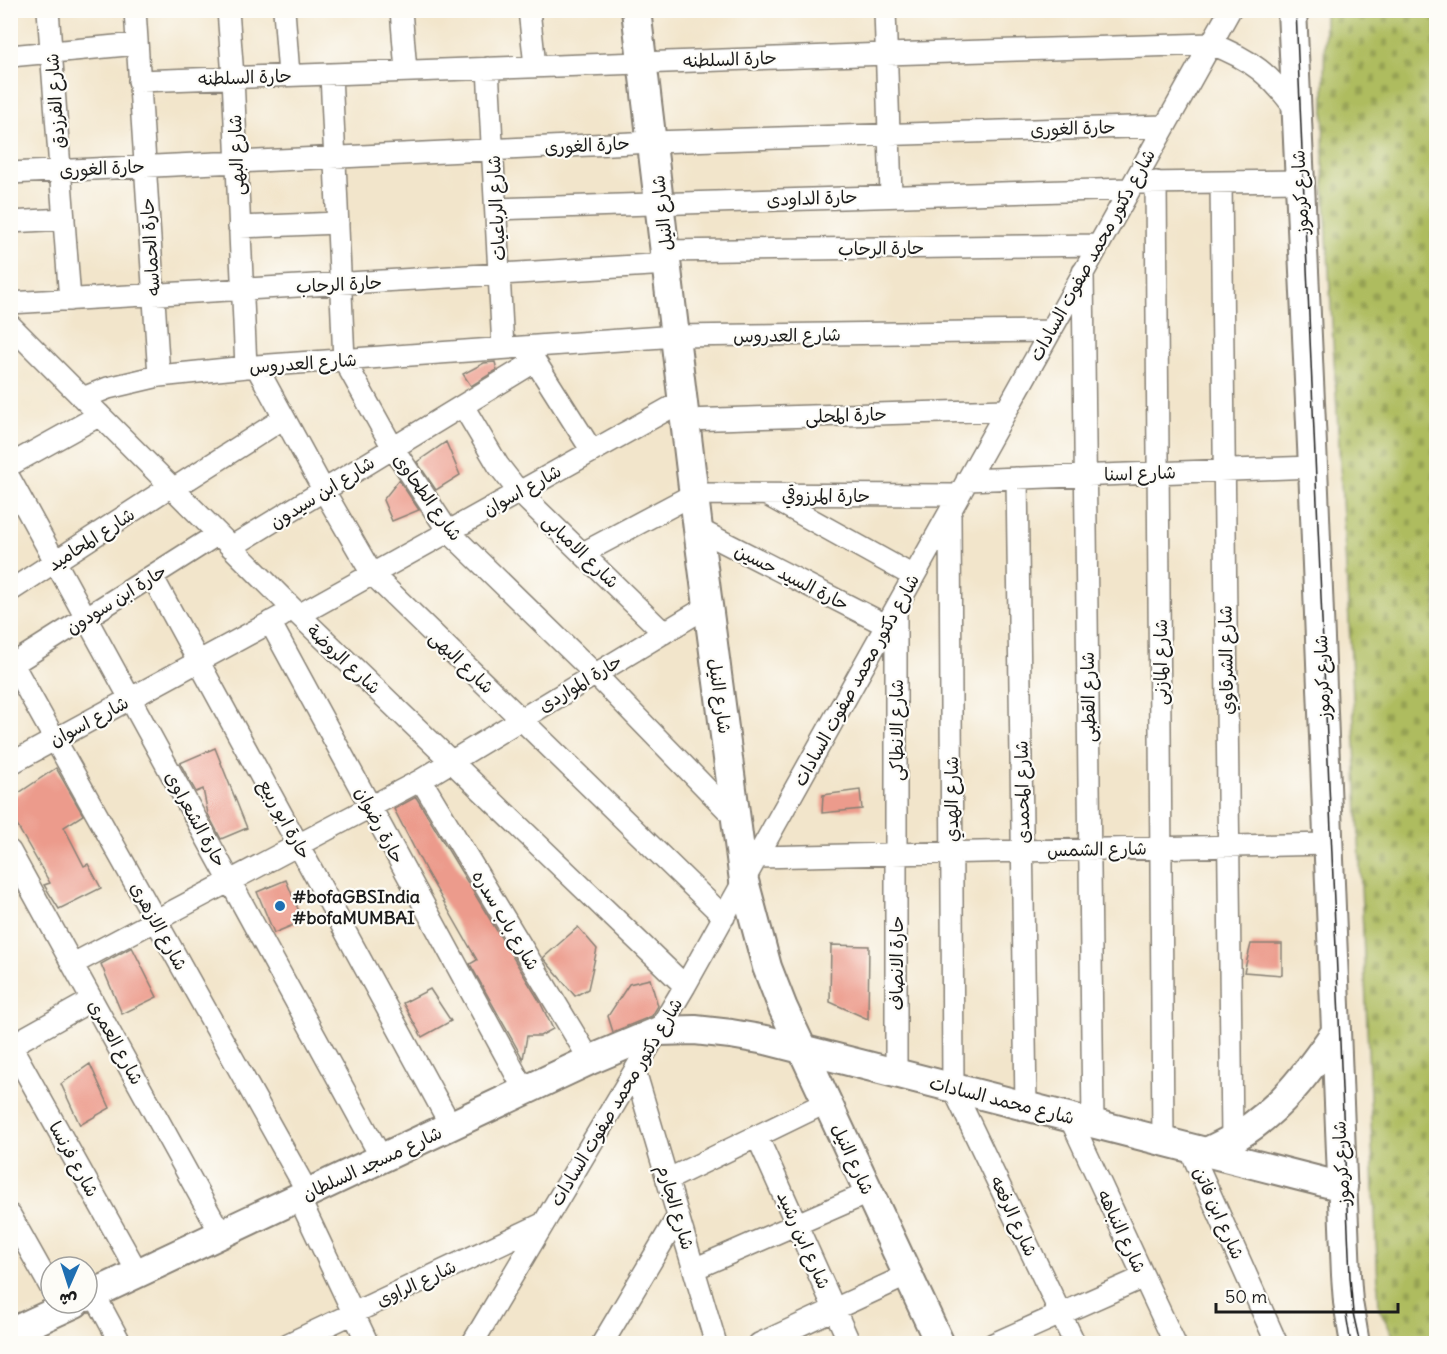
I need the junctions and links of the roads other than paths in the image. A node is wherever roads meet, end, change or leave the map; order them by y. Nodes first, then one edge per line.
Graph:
1 (48, 10) edge
2 (135, 10) edge
3 (228, 10) edge
4 (284, 10) edge
5 (401, 10) edge
6 (529, 10) edge
7 (636, 10) edge
8 (885, 10) edge
9 (1230, 10) edge
10 (1292, 10) edge
11 (137, 44) junction
12 (1211, 44) junction
13 (51, 52) junction
14 (886, 54) junction
15 (10, 56) edge
16 (643, 63) junction
17 (535, 66) junction
18 (488, 68) junction
19 (406, 71) junction
20 (331, 74) junction
21 (289, 75) junction
22 (233, 77) junction
23 (139, 81) junction
24 (1296, 110) junction
25 (1164, 126) junction
26 (888, 133) junction
27 (653, 142) junction
28 (493, 149) junction
29 (335, 157) junction
30 (236, 162) junction
31 (145, 166) junction
32 (60, 170) junction
33 (10, 172) edge
34 (1299, 181) junction
35 (1156, 182) junction
36 (1221, 182) junction
37 (1130, 186) junction
38 (891, 195) junction
39 (660, 204) junction
40 (496, 209) junction
41 (64, 219) junction
42 (10, 222) edge
43 (339, 223) junction
44 (239, 227) junction
45 (1097, 245) junction
46 (667, 257) junction
47 (1083, 270) junction
48 (499, 274) junction
49 (342, 284) junction
50 (242, 290) junction
51 (153, 295) junction
52 (70, 300) junction
53 (10, 303) edge
54 (10, 325) edge
55 (1049, 332) junction
56 (676, 336) junction
57 (503, 348) junction
58 (530, 354) junction
59 (344, 360) junction
60 (251, 367) junction
61 (159, 376) junction
62 (83, 398) junction
63 (463, 406) junction
64 (685, 410) junction
65 (1006, 410) junction
66 (100, 415) junction
67 (284, 418) junction
68 (393, 448) junction
69 (592, 451) junction
70 (10, 465) edge
71 (1313, 467) junction
72 (1224, 470) junction
73 (1158, 472) junction
74 (1085, 475) junction
75 (1017, 478) junction
76 (10, 479) edge
77 (172, 488) junction
78 (324, 491) junction
79 (519, 492) junction
80 (694, 494) junction
81 (766, 494) junction
82 (958, 495) junction
83 (698, 529) junction
84 (448, 531) junction
85 (225, 541) junction
86 (583, 553) junction
87 (55, 562) junction
88 (372, 574) junction
89 (152, 576) junction
90 (913, 576) junction
91 (10, 591) edge
92 (708, 606) junction
93 (296, 612) junction
94 (891, 616) junction
95 (86, 618) junction
96 (270, 622) junction
97 (664, 633) junction
98 (199, 661) junction
99 (12, 662) edge
100 (595, 674) junction
101 (130, 699) junction
102 (520, 719) junction
103 (55, 740) junction
104 (452, 760) junction
105 (10, 764) edge
106 (421, 780) junction
107 (370, 807) junction
108 (736, 819) junction
109 (1329, 844) junction
110 (299, 845) junction
111 (1228, 846) junction
112 (1161, 848) junction
113 (1090, 849) junction
114 (10, 851) edge
115 (1022, 851) junction
116 (952, 852) junction
117 (896, 853) junction
118 (758, 856) junction
119 (230, 881) junction
120 (744, 881) junction
121 (724, 917) junction
122 (156, 920) junction
123 (73, 964) junction
124 (685, 986) junction
125 (92, 1000) junction
126 (659, 1030) junction
127 (1335, 1032) junction
128 (11, 1045) edge
129 (802, 1049) junction
130 (590, 1060) junction
131 (635, 1071) junction
132 (896, 1073) junction
133 (953, 1088) junction
134 (525, 1091) junction
135 (827, 1102) junction
136 (1026, 1107) junction
137 (1082, 1121) junction
138 (452, 1126) junction
139 (757, 1136) junction
140 (1232, 1139) junction
141 (1163, 1142) junction
142 (1197, 1151) junction
143 (382, 1159) junction
144 (667, 1180) junction
145 (1343, 1187) junction
146 (868, 1193) junction
147 (303, 1196) junction
148 (10, 1215) edge
149 (678, 1216) junction
150 (544, 1223) junction
151 (797, 1224) junction
152 (221, 1234) junction
153 (39, 1255) edge
154 (694, 1269) junction
155 (138, 1273) junction
156 (908, 1275) junction
157 (1144, 1277) junction
158 (99, 1288) edge
159 (835, 1309) junction
160 (353, 1313) junction
161 (1060, 1314) junction
162 (42, 1315) edge
163 (89, 1315) edge
164 (10, 1333) edge
165 (713, 1334) edge
166 (121, 1344) edge
167 (288, 1344) edge
168 (368, 1344) edge
169 (472, 1344) edge
170 (602, 1344) edge
171 (699, 1344) edge
172 (759, 1344) edge
173 (850, 1344) edge
174 (940, 1344) edge
175 (993, 1344) edge
176 (1075, 1344) edge
177 (1175, 1344) edge
178 (1277, 1344) edge
179 (1355, 1344) edge

1 - 13 street, شارع الفرزدق
2 - 11 street, حارة الحماسه
3 - 22 street, شارع البهى
4 - 21 street
5 - 19 street
6 - 17 street
7 - 16 main road, شارع النيل
8 - 14 street
9 - 12 street, شارع دكتور محمد صفوت السادات
10 - 24 main road, شارع كرموز
11 - 13 street
11 - 23 street, حارة الحماسه
12 - 14 street, حارة السلطنه
12 - 24 street, حارة السلطنه
12 - 25 street, شارع دكتور محمد صفوت السادات
13 - 15 street
13 - 32 street, شارع الفرزدق
14 - 16 street, حارة السلطنه
14 - 26 street
16 - 17 street, حارة السلطنه
16 - 27 main road, شارع النيل
17 - 18 street, حارة السلطنه
18 - 19 street, حارة السلطنه
18 - 28 street, شارع الرباعيات
19 - 20 street, حارة السلطنه
20 - 21 street, حارة السلطنه
20 - 29 street, شارع الطحاوى
21 - 22 street, حارة السلطنه
22 - 23 street, حارة السلطنه
22 - 30 street, شارع البهى
23 - 31 street, حارة الحماسه
24 - 34 main road, شارع كرموز
25 - 26 street, حارة الغورى
25 - 37 street, شارع دكتور محمد صفوت السادات
26 - 27 street, حارة الغورى
26 - 38 street
27 - 28 street, حارة الغورى
27 - 39 main road, شارع النيل
28 - 29 street, حارة الغورى
28 - 40 street, شارع الرباعيات
29 - 30 street, حارة الغورى
29 - 43 street, شارع الطحاوى
30 - 31 street, حارة الغورى
30 - 44 street, شارع البهى
31 - 32 street, حارة الغورى
31 - 51 street, حارة الحماسه
32 - 33 street, حارة الغورى
32 - 41 street, شارع الفرزدق
34 - 36 street, حارة الداودى
34 - 71 main road, شارع كرموز
35 - 36 street, حارة الداودى
35 - 37 street, حارة الداودى
35 - 73 street, شارع المازنى
36 - 72 street, شارع الشرقاوي
37 - 38 street, حارة الداودى
37 - 45 street, شارع دكتور محمد صفوت السادات
38 - 39 street, حارة الداودى
39 - 40 street, حارة الداودى
39 - 46 main road, شارع النيل
40 - 48 street, شارع الرباعيات
41 - 42 street
41 - 52 street, شارع الفرزدق
43 - 44 street
43 - 49 street, شارع الطحاوى
44 - 50 street, شارع البهى
45 - 46 street, حارة الرحاب
45 - 47 street, شارع دكتور محمد صفوت السادات
46 - 48 street, حارة الرحاب
46 - 56 main road, شارع النيل
47 - 55 street, شارع دكتور محمد صفوت السادات
47 - 74 street, شارع القطبى
48 - 49 street, حارة الرحاب
48 - 57 street, شارع الرباعيات
49 - 50 street, حارة الرحاب
49 - 59 street, شارع الطحاوى
50 - 51 street, حارة الرحاب
50 - 60 street, شارع البهى
51 - 52 street, حارة الرحاب
51 - 61 street, حارة الحماسه
52 - 53 street, حارة الرحاب
54 - 62 street, شارع الروضة
55 - 56 street, شارع العدروس
55 - 65 street, شارع دكتور محمد صفوت السادات
56 - 58 street, شارع العدروس
56 - 64 main road, شارع النيل
57 - 58 street, شارع العدروس
57 - 59 street, شارع العدروس
58 - 63 street, شارع ابن سيدون
58 - 69 street
59 - 60 street, شارع العدروس
59 - 68 street, شارع الطحاوى
60 - 61 street, شارع العدروس
60 - 67 street, شارع البهى
61 - 62 street, شارع العدروس
62 - 66 street, شارع الروضة
63 - 68 street, شارع ابن سيدون
63 - 79 street, شارع الامبابى
64 - 65 street, حارة المحلى
64 - 69 street, شارع اسوان
64 - 80 main road, شارع النيل
65 - 82 street, شارع دكتور محمد صفوت السادات
66 - 70 street
66 - 77 street, شارع الروضة
67 - 77 street, شارع المحاميد
67 - 78 street, شارع البهى
68 - 78 street, شارع ابن سيدون
68 - 84 street, شارع الطحاوى
69 - 79 street, شارع اسوان
71 - 72 street, شارع اسنا
71 - 109 main road, شارع كرموز
72 - 73 street, شارع اسنا
72 - 111 street, شارع الشرقاوي
73 - 74 street, شارع اسنا
73 - 112 street, شارع المازنى
74 - 75 street, شارع اسنا
74 - 113 street, شارع القطبى
75 - 82 street, شارع اسنا
75 - 115 street, شارع المحمدى
76 - 87 street, حارة الشعراوى
77 - 85 street, شارع الروضة
77 - 87 street, شارع المحاميد
78 - 85 street, شارع ابن سيدون
78 - 88 street, شارع البهى
79 - 84 street, شارع اسوان
79 - 86 street, شارع الامبابى
80 - 81 street, حارة المرزوقي
80 - 83 main road, شارع النيل
80 - 86 street
81 - 82 street, حارة المرزوقي
81 - 90 street
82 - 90 street, شارع دكتور محمد صفوت السادات
82 - 116 street, شارع الهدي
83 - 92 main road, شارع النيل
83 - 94 street, حارة السيد حسين
84 - 88 street, شارع اسوان
84 - 100 street, شارع الطحاوى
85 - 89 street, حارة ابن سودون
85 - 93 street, شارع الروضة
86 - 97 street, شارع الامبابى
87 - 91 street, شارع المحاميد
87 - 95 street, حارة الشعراوى
88 - 93 street, شارع اسوان
88 - 102 street, شارع البهى
89 - 95 street, حارة ابن سودون
89 - 98 street, حارة ابو ربيع
90 - 94 street, شارع دكتور محمد صفوت السادات
92 - 97 street, حارة المواردى
92 - 108 main road, شارع النيل
93 - 96 street, شارع اسوان
93 - 104 street, شارع الروضة
94 - 117 street, شارع الانطاكى
94 - 118 street, شارع دكتور محمد صفوت السادات
95 - 99 street, حارة ابن سودون
95 - 101 street, حارة الشعراوى
96 - 98 street, شارع اسوان
96 - 107 street, حارة رضوان
97 - 100 street, حارة المواردى
98 - 101 street, شارع اسوان
98 - 110 street, حارة ابو ربيع
99 - 103 street, شارع الازهرى
100 - 102 street, حارة المواردى
100 - 108 street, شارع الطحاوى
101 - 103 street, شارع اسوان
101 - 119 street, حارة الشعراوى
102 - 104 street, حارة المواردى
102 - 121 street, شارع البهى
103 - 105 street, شارع اسوان
103 - 122 street, شارع الازهرى
104 - 106 street, حارة المواردى
104 - 124 street, شارع الروضة
106 - 107 street, حارة المواردى
106 - 130 street, شارع باب سدره
107 - 110 street, حارة المواردى
107 - 134 street, حارة رضوان
108 - 120 main road, شارع النيل
109 - 111 street, شارع الشمس
109 - 127 main road, شارع كرموز
110 - 119 street, حارة المواردى
110 - 138 street, حارة ابو ربيع
111 - 112 street, شارع الشمس
111 - 140 street, شارع الشرقاوي
112 - 113 street, شارع الشمس
112 - 141 street, شارع المازنى
113 - 115 street, شارع الشمس
113 - 137 street, شارع القطبى
114 - 123 street, شارع العمرى
115 - 116 street, شارع الشمس
115 - 136 street, شارع المحمدى
116 - 117 street, شارع الشمس
116 - 133 street, شارع الهدي
117 - 118 street, شارع الشمس
117 - 132 street, حارة الانصاف
118 - 120 street, شارع دكتور محمد صفوت السادات
119 - 122 street, حارة المواردى
119 - 143 street, حارة الشعراوى
120 - 121 street, شارع دكتور محمد صفوت السادات
120 - 129 main road, شارع النيل
121 - 124 street, شارع دكتور محمد صفوت السادات
122 - 123 street, حارة المواردى
122 - 147 street, شارع الازهرى
123 - 125 street, شارع العمرى
124 - 126 street, شارع دكتور محمد صفوت السادات
125 - 128 street
125 - 152 street, شارع العمرى
126 - 129 main road, شارع محمد السادات
126 - 130 main road, شارع مسجد السلطان
126 - 131 street, شارع دكتور محمد صفوت السادات
127 - 140 main road
127 - 145 main road, شارع كرموز
128 - 155 street, شارع فرنسا
129 - 132 main road, شارع محمد السادات
129 - 135 main road, شارع النيل
130 - 134 main road, شارع مسجد السلطان
131 - 144 street, شارع الجارم
131 - 150 street, شارع دكتور محمد صفوت السادات
132 - 133 main road, شارع محمد السادات
133 - 136 main road, شارع محمد السادات
133 - 161 street, شارع الرفعه
134 - 138 main road, شارع مسجد السلطان
135 - 139 street
135 - 146 main road, شارع النيل
136 - 137 main road, شارع محمد السادات
137 - 141 main road, شارع محمد السادات
137 - 157 street, شارع النباهه
138 - 143 main road, شارع مسجد السلطان
139 - 144 street
139 - 151 street, شارع ابن رشيد
140 - 142 main road
141 - 142 main road, شارع محمد السادات
142 - 145 main road, شارع محمد السادات
142 - 178 street, شارع ابن فاتن
143 - 147 main road, شارع مسجد السلطان
144 - 149 street, شارع الجارم
145 - 179 main road, شارع كرموز
146 - 151 street
146 - 156 main road, شارع النيل
147 - 152 main road, شارع مسجد السلطان
147 - 160 street, شارع الازهرى
148 - 153 street
149 - 154 street, شارع الجارم
149 - 170 street
150 - 160 street, شارع الراوى
150 - 169 street, شارع دكتور محمد صفوت السادات
151 - 154 street
151 - 159 street, شارع ابن رشيد
152 - 155 main road, شارع مسجد السلطان
154 - 165 street, شارع الجارم
155 - 158 main road, شارع مسجد السلطان
156 - 159 street
156 - 174 main road, شارع النيل
157 - 161 street
157 - 177 street, شارع النباهه
159 - 172 street
159 - 173 street, شارع ابن رشيد
160 - 167 street, شارع الراوى
160 - 168 street, شارع الازهرى
161 - 175 street
161 - 176 street, شارع الرفعه
162 - 164 main road, شارع مسجد السلطان
163 - 166 street
165 - 171 street

